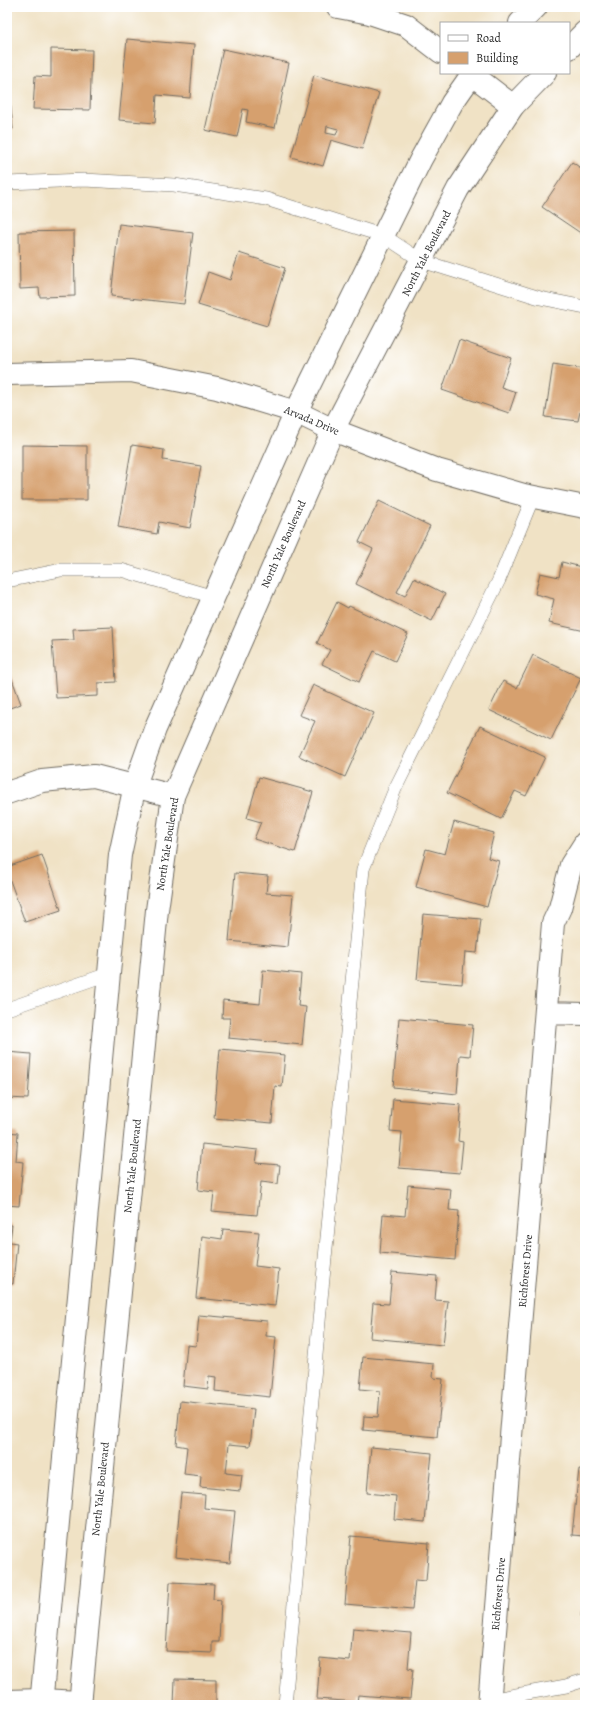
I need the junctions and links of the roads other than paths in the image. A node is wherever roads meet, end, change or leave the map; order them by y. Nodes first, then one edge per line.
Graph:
1 (338, 7) edge
2 (536, 7) edge
3 (521, 22) edge
4 (585, 32) edge
5 (570, 47) edge
6 (440, 51) edge
7 (470, 74) edge
8 (472, 74) edge
9 (544, 74) edge
10 (513, 106) junction
11 (7, 183) edge
12 (384, 236) junction
13 (422, 260) junction
14 (585, 307) edge
15 (7, 374) edge
16 (296, 412) junction
17 (333, 430) junction
18 (533, 497) junction
19 (585, 507) edge
20 (7, 581) edge
21 (214, 597) junction
22 (135, 786) junction
23 (7, 793) edge
24 (173, 796) junction
25 (585, 843) edge
26 (108, 974) junction
27 (7, 1008) edge
28 (546, 1014) junction
29 (585, 1014) edge
30 (585, 1680) edge
31 (7, 1701) edge
32 (41, 1703) edge
33 (489, 1703) edge
34 (80, 1704) edge
35 (285, 1705) edge

1 - 6 street
2 - 3 street
4 - 5 street
7 - 12 street
8 - 10 street
9 - 10 street, North Yale Boulevard
10 - 13 street, North Yale Boulevard
11 - 12 lane
12 - 13 lane
12 - 16 street
13 - 14 lane
13 - 17 street, North Yale Boulevard
15 - 16 street, Arvada Drive
16 - 17 street, Arvada Drive
16 - 21 street
17 - 18 street, Arvada Drive
17 - 24 street, North Yale Boulevard
18 - 19 street, Arvada Drive
18 - 35 lane
20 - 21 lane
21 - 22 street
22 - 23 street
22 - 24 street
22 - 26 street
24 - 34 street, North Yale Boulevard
25 - 28 street, Richforest Drive
26 - 27 lane
26 - 32 street
28 - 29 street
28 - 33 street, Richforest Drive
30 - 33 lane
31 - 32 street
32 - 34 street

